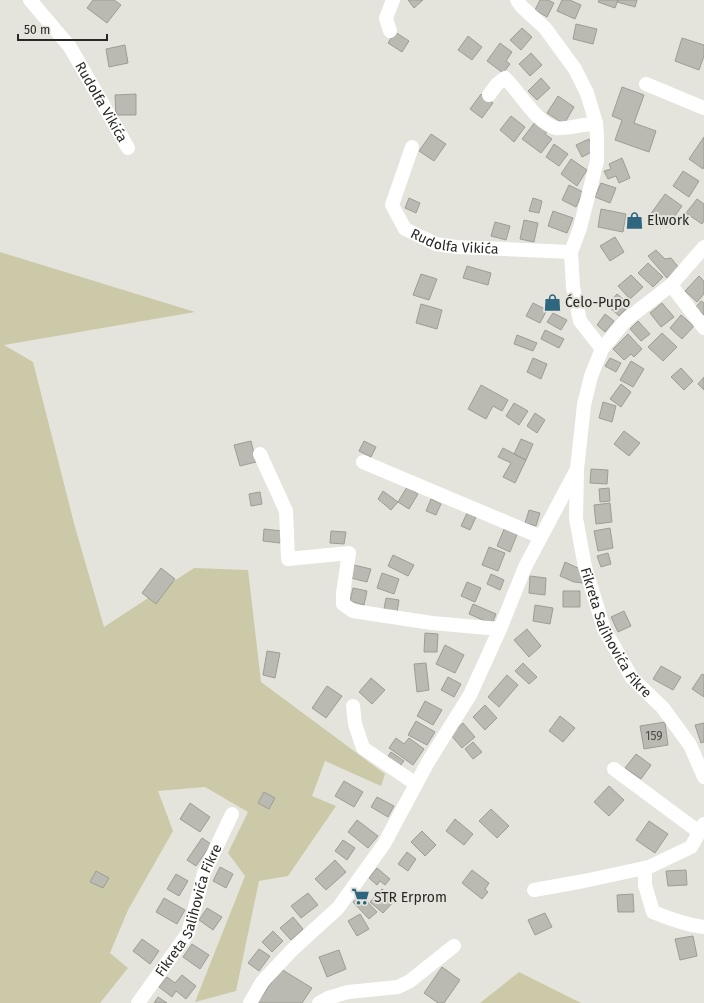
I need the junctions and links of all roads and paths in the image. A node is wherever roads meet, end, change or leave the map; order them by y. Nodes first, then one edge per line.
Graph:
1 (30, 0) edge
2 (393, 0) edge
3 (518, 0) edge
4 (390, 31) dead end
5 (646, 84) dead end
6 (490, 95) dead end
7 (704, 108) edge
8 (596, 123) junction
9 (412, 147) dead end
10 (128, 148) dead end
11 (704, 247) edge
12 (571, 252) junction
13 (671, 285) junction
14 (704, 328) edge
15 (602, 349) junction
16 (260, 454) dead end
17 (363, 462) dead end
18 (577, 469) junction
19 (541, 537) junction
20 (500, 630) junction
21 (353, 706) dead end
22 (614, 769) dead end
23 (704, 777) edge
24 (416, 784) junction
25 (232, 814) dead end
26 (701, 828) edge
27 (645, 868) junction
28 (534, 890) dead end
29 (704, 927) edge
30 (454, 946) dead end
31 (138, 1003) edge
32 (250, 1003) edge
33 (319, 1003) edge

1 - 10 street, Rudolfa Vikića
2 - 4 street
3 - 8 street
5 - 7 street
6 - 8 street
8 - 12 street
9 - 12 street, Rudolfa Vikića
11 - 13 street, Fikreta Salihovića Fikre
12 - 15 street
13 - 14 street
13 - 15 street, Fikreta Salihovića Fikre
15 - 18 street, Fikreta Salihovića Fikre
16 - 20 street
17 - 19 street
18 - 19 street, Fikreta Salihovića Fikre
18 - 23 street, Fikreta Salihovića Fikre
19 - 20 street, Fikreta Salihovića Fikre
20 - 24 street, Fikreta Salihovića Fikre
21 - 24 street
22 - 26 street
24 - 32 street, Fikreta Salihovića Fikre
25 - 31 street, Fikreta Salihovića Fikre
26 - 27 street
27 - 28 street
27 - 29 street
30 - 33 street

